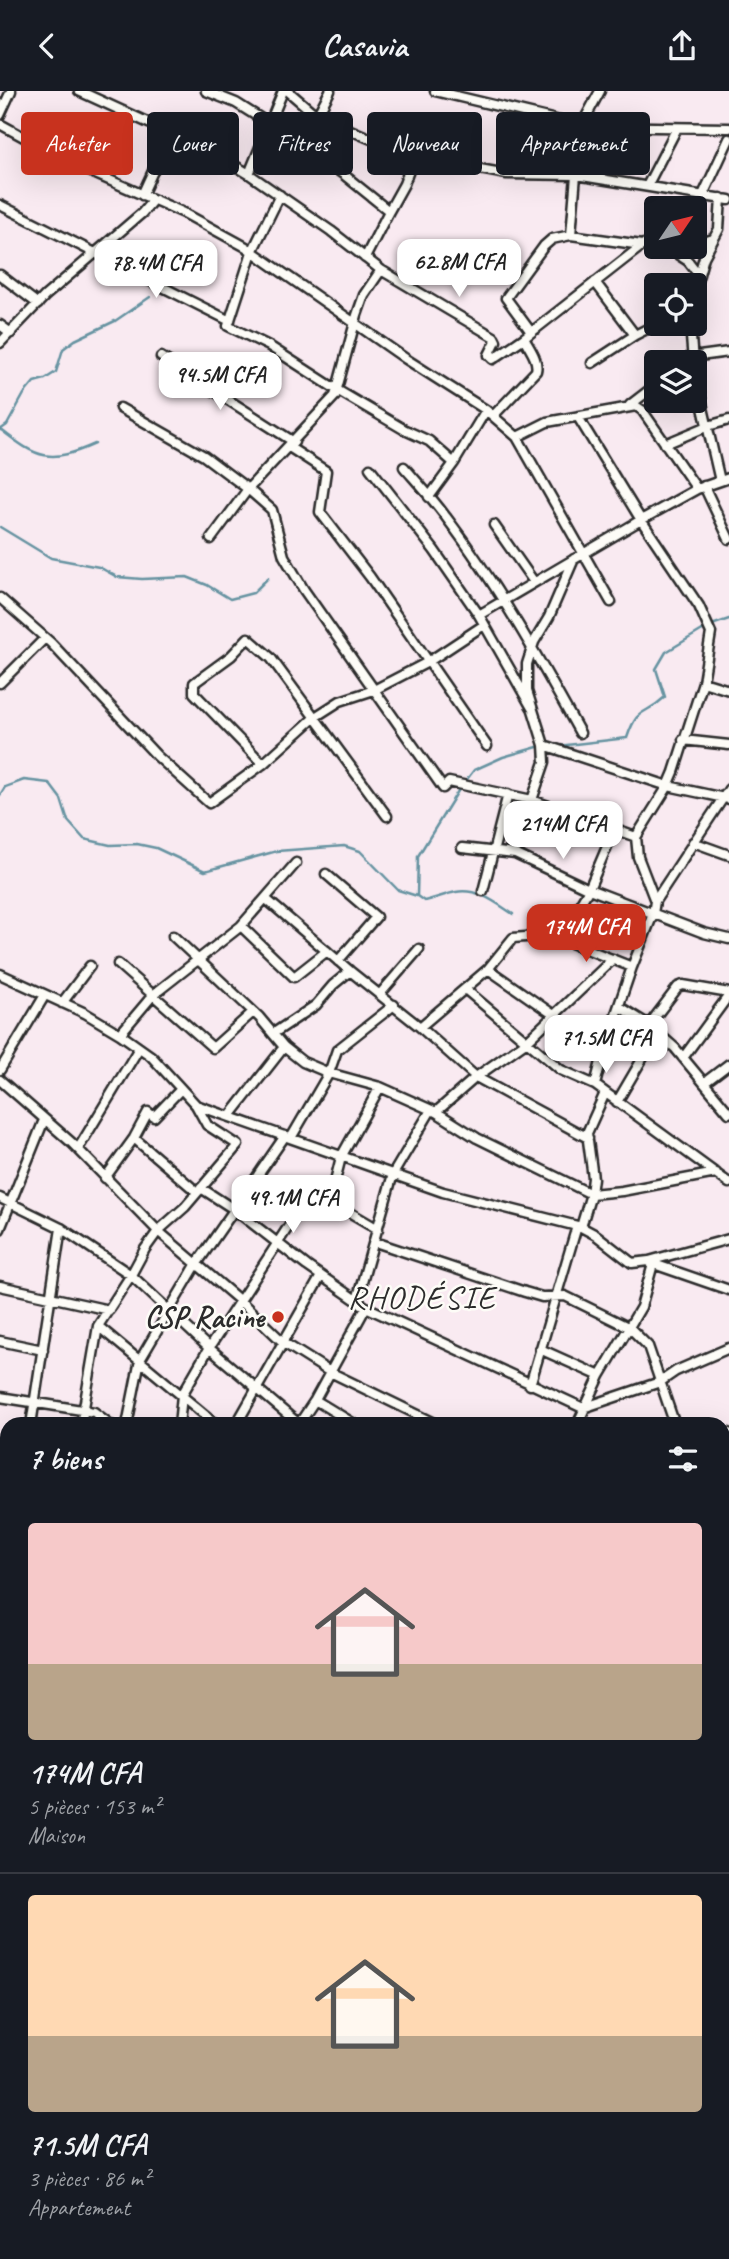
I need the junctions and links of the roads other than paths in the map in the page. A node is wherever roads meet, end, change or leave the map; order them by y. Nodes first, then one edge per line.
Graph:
1 (11, 91) edge
2 (79, 91) edge
3 (206, 91) edge
4 (285, 91) edge
5 (330, 91) edge
6 (435, 91) edge
7 (600, 91) edge
8 (276, 112) edge
9 (313, 112) edge
10 (319, 112) edge
11 (523, 112) edge
12 (589, 112) edge
13 (253, 114) edge
14 (0, 115) edge
15 (147, 123) edge
16 (0, 124) edge
17 (650, 127) edge
18 (677, 128) junction
19 (729, 128) edge
20 (729, 139) edge
21 (253, 163) edge
22 (239, 168) edge
23 (248, 174) junction
24 (151, 175) edge
25 (345, 175) edge
26 (407, 175) edge
27 (576, 175) joint
28 (647, 186) junction
29 (142, 195) junction
30 (280, 195) junction
31 (703, 195) junction
32 (153, 199) junction
33 (725, 199) edge
34 (0, 205) edge
35 (388, 211) junction
36 (571, 235) junction
37 (713, 239) junction
38 (707, 241) edge
39 (643, 244) joint
40 (95, 252) junction
41 (252, 252) junction
42 (365, 258) junction
43 (685, 259) edge
44 (381, 270) junction
45 (697, 273) edge
46 (700, 273) edge
47 (0, 275) edge
48 (595, 282) junction
49 (38, 304) junction
50 (230, 321) junction
51 (354, 323) junction
52 (0, 325) edge
53 (644, 330) edge
54 (531, 332) junction
55 (11, 333) junction
56 (635, 335) junction
57 (524, 338) junction
58 (0, 343) edge
59 (729, 352) edge
60 (161, 357) dead end
61 (707, 357) edge
62 (592, 363) dead end
63 (337, 390) junction
64 (644, 394) edge
65 (630, 405) junction
66 (120, 408) dead end
67 (490, 413) junction
68 (705, 413) edge
69 (578, 417) junction
70 (729, 420) edge
71 (708, 426) junction
72 (517, 437) junction
73 (665, 444) junction
74 (291, 445) junction
75 (454, 463) junction
76 (404, 467) dead end
77 (370, 468) dead end
78 (724, 479) edge
79 (701, 488) junction
80 (248, 489) junction
81 (429, 497) junction
82 (641, 520) junction
83 (494, 525) dead end
84 (211, 538) dead end
85 (729, 539) edge
86 (583, 554) junction
87 (574, 559) junction
88 (534, 582) junction
89 (0, 598) edge
90 (503, 601) junction
91 (611, 602) dead end
92 (479, 615) junction
93 (484, 625) junction
94 (46, 638) junction
95 (533, 647) junction
96 (428, 662) junction
97 (703, 682) junction
98 (0, 683) edge
99 (374, 690) junction
100 (729, 690) edge
101 (532, 708) junction
102 (315, 717) junction
103 (580, 733) dead end
104 (683, 740) junction
105 (544, 745) junction
106 (729, 745) edge
107 (487, 746) dead end
108 (263, 764) junction
109 (668, 786) junction
110 (729, 789) edge
111 (508, 795) junction
112 (727, 799) edge
113 (532, 800) junction
114 (387, 816) dead end
115 (614, 830) junction
116 (636, 837) junction
117 (693, 842) junction
118 (462, 848) dead end
119 (494, 853) junction
120 (729, 855) edge
121 (296, 863) dead end
122 (326, 874) dead end
123 (589, 889) junction
124 (483, 891) dead end
125 (266, 899) junction
126 (655, 901) junction
127 (653, 914) junction
128 (241, 926) junction
129 (551, 935) junction
130 (173, 936) dead end
131 (729, 939) edge
132 (419, 949) dead end
133 (327, 951) junction
134 (198, 959) junction
135 (613, 959) junction
136 (338, 961) junction
137 (118, 964) dead end
138 (90, 967) dead end
139 (632, 967) junction
140 (488, 969) junction
141 (350, 971) junction
142 (0, 974) edge
143 (465, 989) junction
144 (380, 994) junction
145 (729, 994) edge
146 (45, 995) junction
147 (153, 995) junction
148 (62, 1003) junction
149 (394, 1005) junction
150 (620, 1007) junction
151 (253, 1012) junction
152 (554, 1015) junction
153 (649, 1025) junction
154 (420, 1027) junction
155 (658, 1032) junction
156 (274, 1033) junction
157 (120, 1034) junction
158 (527, 1041) junction
159 (284, 1047) junction
160 (139, 1048) junction
161 (683, 1058) junction
162 (729, 1065) edge
163 (0, 1070) edge
164 (330, 1073) junction
165 (476, 1077) junction
166 (0, 1080) edge
167 (704, 1083) junction
168 (595, 1085) junction
169 (380, 1087) junction
170 (181, 1089) junction
171 (605, 1093) junction
172 (617, 1102) junction
173 (196, 1105) junction
174 (434, 1111) junction
175 (729, 1112) edge
176 (230, 1116) junction
177 (44, 1120) junction
178 (288, 1137) junction
179 (134, 1138) junction
180 (588, 1138) junction
181 (78, 1149) junction
182 (341, 1157) junction
183 (716, 1173) junction
184 (393, 1174) junction
185 (105, 1178) junction
186 (729, 1183) edge
187 (199, 1190) junction
188 (591, 1194) junction
189 (0, 1198) edge
190 (10, 1201) junction
191 (332, 1202) junction
192 (235, 1210) junction
193 (579, 1226) junction
194 (61, 1228) junction
195 (0, 1229) edge
196 (378, 1229) junction
197 (158, 1231) junction
198 (729, 1239) edge
199 (278, 1242) junction
200 (375, 1242) junction
201 (651, 1263) junction
202 (196, 1265) junction
203 (131, 1275) junction
204 (321, 1276) junction
205 (0, 1286) edge
206 (729, 1290) edge
207 (555, 1296) junction
208 (51, 1297) junction
209 (239, 1300) junction
210 (357, 1300) junction
211 (366, 1307) junction
212 (109, 1310) junction
213 (169, 1311) junction
214 (98, 1326) junction
215 (630, 1328) junction
216 (0, 1341) edge
217 (284, 1343) junction
218 (209, 1347) junction
219 (729, 1348) edge
220 (540, 1349) junction
221 (43, 1350) junction
222 (140, 1360) junction
223 (330, 1372) junction
224 (600, 1376) junction
225 (660, 1382) junction
226 (530, 1385) junction
227 (256, 1388) junction
228 (182, 1395) junction
229 (0, 1397) edge
230 (315, 1400) junction
231 (33, 1403) junction
232 (583, 1408) junction
233 (84, 1411) junction
234 (31, 1417) edge
235 (83, 1417) edge
236 (101, 1417) edge
237 (129, 1417) edge
238 (180, 1417) edge
239 (208, 1417) edge
240 (240, 1417) edge
241 (291, 1417) edge
242 (304, 1417) edge
243 (343, 1417) edge
244 (423, 1417) edge
245 (580, 1417) edge
246 (672, 1417) edge

1 - 14 street
2 - 15 street
3 - 13 street
4 - 8 street
4 - 9 street
5 - 10 street
6 - 11 street
7 - 12 street
16 - 29 street
17 - 18 street
18 - 19 street
18 - 28 street
20 - 31 street
21 - 23 street
22 - 23 street
23 - 30 street
24 - 29 street
25 - 35 street
26 - 35 street
27 - 28 street
27 - 36 street
28 - 31 street
29 - 32 street
30 - 41 street
30 - 42 street
31 - 33 street
32 - 40 street
32 - 41 street
33 - 37 street
34 - 40 street
35 - 42 street
36 - 39 street
36 - 54 street
37 - 38 street
37 - 46 street
39 - 48 street
40 - 49 street
40 - 50 street
41 - 50 street
41 - 51 street
42 - 44 street
43 - 45 street
44 - 51 street
44 - 57 street
47 - 49 street
48 - 54 street
48 - 56 street
49 - 55 street
50 - 63 street
51 - 63 street
51 - 67 street
52 - 55 street
53 - 56 street
54 - 57 street
55 - 58 street
56 - 62 street
57 - 67 street
59 - 61 street
60 - 74 street
63 - 74 street
63 - 75 street
64 - 65 street
65 - 69 street
65 - 73 street
66 - 80 street
67 - 72 street
67 - 75 street
68 - 71 street
69 - 72 street
69 - 82 street
70 - 71 street
71 - 73 street
71 - 78 street
72 - 86 street
73 - 79 street
74 - 80 street
74 - 96 street
75 - 81 street
76 - 81 street
77 - 92 street
78 - 79 street
79 - 82 street
79 - 85 street
80 - 84 street
80 - 99 street
81 - 90 street
82 - 86 street
82 - 97 street
83 - 88 street
86 - 87 street
86 - 91 street
87 - 88 street
87 - 95 street
88 - 90 street
89 - 94 street
90 - 92 street
90 - 95 street
92 - 93 street
93 - 96 street
93 - 101 street
94 - 98 street
94 - 108 street
95 - 101 street
95 - 103 street
96 - 99 street
96 - 107 street
97 - 100 street
97 - 104 street
99 - 102 street
99 - 111 street
101 - 105 street
102 - 108 street
102 - 108 street
102 - 114 street
104 - 106 street
104 - 109 street
105 - 109 street
105 - 113 street
109 - 112 street
109 - 116 street
110 - 112 street
111 - 113 street
111 - 119 street
112 - 117 street
113 - 115 street
115 - 116 street
115 - 123 street
116 - 126 street
117 - 120 street
117 - 126 street
118 - 119 street
119 - 123 street
119 - 124 street
121 - 125 street
122 - 136 street
123 - 127 street
123 - 129 street
125 - 128 street
125 - 133 street
126 - 127 street
127 - 131 street
127 - 139 street
128 - 133 street
128 - 134 street
129 - 135 street
129 - 140 street
130 - 134 street
132 - 144 street
133 - 136 street
134 - 147 street
134 - 151 street
135 - 139 street
135 - 152 street
136 - 141 street
137 - 147 street
138 - 148 street
139 - 150 street
140 - 143 street
140 - 152 street
141 - 144 street
141 - 156 street
142 - 146 street
143 - 154 street
143 - 158 street
144 - 149 street
145 - 153 street
145 - 161 street
146 - 148 street
146 - 163 street
147 - 151 street
147 - 157 street
148 - 157 street
149 - 154 street
149 - 164 street
150 - 153 street
150 - 168 street
151 - 156 street
152 - 158 street
153 - 155 street
154 - 165 street
155 - 161 street
155 - 172 street
156 - 159 street
157 - 160 street
158 - 165 street
158 - 168 street
159 - 164 street
159 - 176 street
160 - 170 street
160 - 181 street
161 - 167 street
162 - 167 street
164 - 169 street
164 - 178 street
165 - 174 street
165 - 180 street
166 - 177 street
167 - 175 street
168 - 171 street
169 - 174 street
169 - 182 street
170 - 173 street
170 - 179 street
171 - 172 street
171 - 180 street
172 - 183 street
173 - 176 street
173 - 187 street
174 - 184 street
174 - 188 street
176 - 178 street
177 - 181 street
177 - 190 street
178 - 182 street
178 - 192 street
179 - 185 street
179 - 187 street
180 - 188 street
181 - 185 street
182 - 184 street
182 - 191 street
183 - 186 street
183 - 188 street
184 - 193 street
184 - 196 street
185 - 197 street
187 - 192 street
187 - 197 street
188 - 193 street
189 - 190 street
190 - 194 street
190 - 195 street
191 - 196 street
191 - 199 street
192 - 199 street
192 - 202 street
193 - 201 street
193 - 207 street
194 - 203 street
194 - 208 street
196 - 200 street
197 - 202 street
197 - 203 street
198 - 201 street
199 - 204 street
199 - 209 street
200 - 207 street
200 - 210 street
201 - 206 street
201 - 215 street
202 - 209 street
202 - 213 street
203 - 212 street
203 - 213 street
204 - 210 street
204 - 217 street
205 - 208 street
207 - 215 street
207 - 220 street
208 - 212 street
208 - 221 street
209 - 217 street
209 - 218 street
210 - 211 street
211 - 223 street
211 - 226 street
212 - 214 street
213 - 218 street
213 - 222 street
214 - 222 street
214 - 233 street
215 - 224 street
215 - 225 street
216 - 221 street
217 - 223 street
217 - 227 street
218 - 227 street
218 - 228 street
219 - 225 street
220 - 224 street
220 - 226 street
221 - 231 street
222 - 228 street
222 - 237 street
223 - 230 street
223 - 244 street
224 - 232 street
225 - 232 street
225 - 246 street
226 - 232 street
227 - 240 street
227 - 241 street
228 - 238 street
228 - 239 street
229 - 231 street
230 - 242 street
230 - 243 street
231 - 233 street
231 - 234 street
232 - 245 street
233 - 235 street
233 - 236 street

